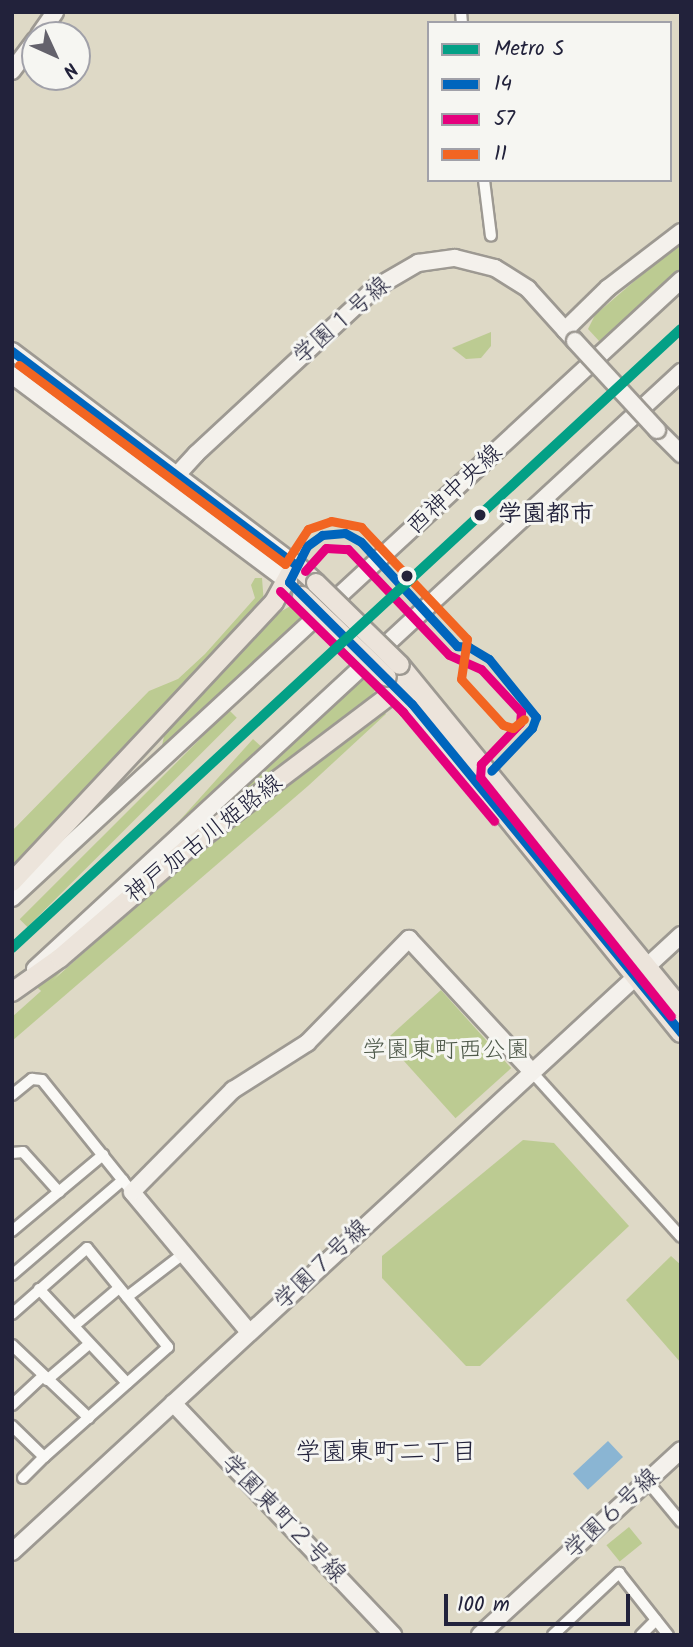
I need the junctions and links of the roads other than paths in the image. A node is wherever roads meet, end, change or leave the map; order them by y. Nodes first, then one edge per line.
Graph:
1 (484, 182) edge
2 (681, 232) edge
3 (491, 236) dead end
4 (681, 280) edge
5 (570, 336) junction
6 (12, 351) edge
7 (681, 372) edge
8 (12, 375) edge
9 (680, 451) edge
10 (177, 472) junction
11 (166, 488) junction
12 (295, 564) junction
13 (289, 582) junction
14 (395, 677) junction
15 (12, 882) edge
16 (12, 898) edge
17 (681, 935) edge
18 (639, 973) junction
19 (12, 990) edge
20 (681, 1008) edge
21 (681, 1033) edge
22 (532, 1072) junction
23 (12, 1095) edge
24 (12, 1153) edge
25 (103, 1155) junction
26 (128, 1186) junction
27 (58, 1192) junction
28 (12, 1231) edge
29 (681, 1237) edge
30 (183, 1254) junction
31 (12, 1275) edge
32 (39, 1289) junction
33 (123, 1292) junction
34 (12, 1314) edge
35 (74, 1326) junction
36 (249, 1332) junction
37 (89, 1344) junction
38 (12, 1345) edge
39 (45, 1378) junction
40 (127, 1382) junction
41 (173, 1403) junction
42 (12, 1405) edge
43 (89, 1418) junction
44 (12, 1426) edge
45 (681, 1450) edge
46 (44, 1457) junction
47 (23, 1478) dead end
48 (647, 1481) junction
49 (681, 1522) edge
50 (12, 1552) edge
51 (656, 1620) junction
52 (393, 1635) edge
53 (481, 1635) edge
54 (553, 1635) edge
55 (641, 1635) edge
56 (668, 1635) edge

1 - 3 street
2 - 5 street
4 - 16 street, 西神中央線
5 - 9 street, 学園１号線, bridge
5 - 10 street, 学園１号線
6 - 10 street
7 - 19 street
8 - 11 street
10 - 11 street, 学園１号線
10 - 12 street
11 - 13 street
12 - 13 main road
12 - 14 main road, bridge
13 - 14 main road, bridge
13 - 15 main road
14 - 18 main road
14 - 19 main road, 神戸加古川姫路線
17 - 18 street
18 - 20 main road
18 - 21 main road
18 - 22 street, 学園７号線
22 - 26 street
22 - 29 street
22 - 36 street, 学園７号線
23 - 25 street
24 - 27 street
25 - 26 street
25 - 27 street
26 - 30 street
26 - 31 street
27 - 28 street
30 - 33 street
30 - 36 street
32 - 33 street
32 - 34 street
32 - 35 street
33 - 35 street
33 - 40 street
35 - 37 street
36 - 41 street, 学園７号線
37 - 39 street
37 - 40 street
38 - 39 street
39 - 42 street
39 - 43 street
40 - 43 street
41 - 50 street, 学園７号線
41 - 52 street, 学園東町２号線
43 - 46 street
44 - 46 street
45 - 48 street, 学園６号線
46 - 47 street
48 - 49 street
48 - 53 street, 学園６号線
51 - 54 street
51 - 55 street
51 - 56 street

